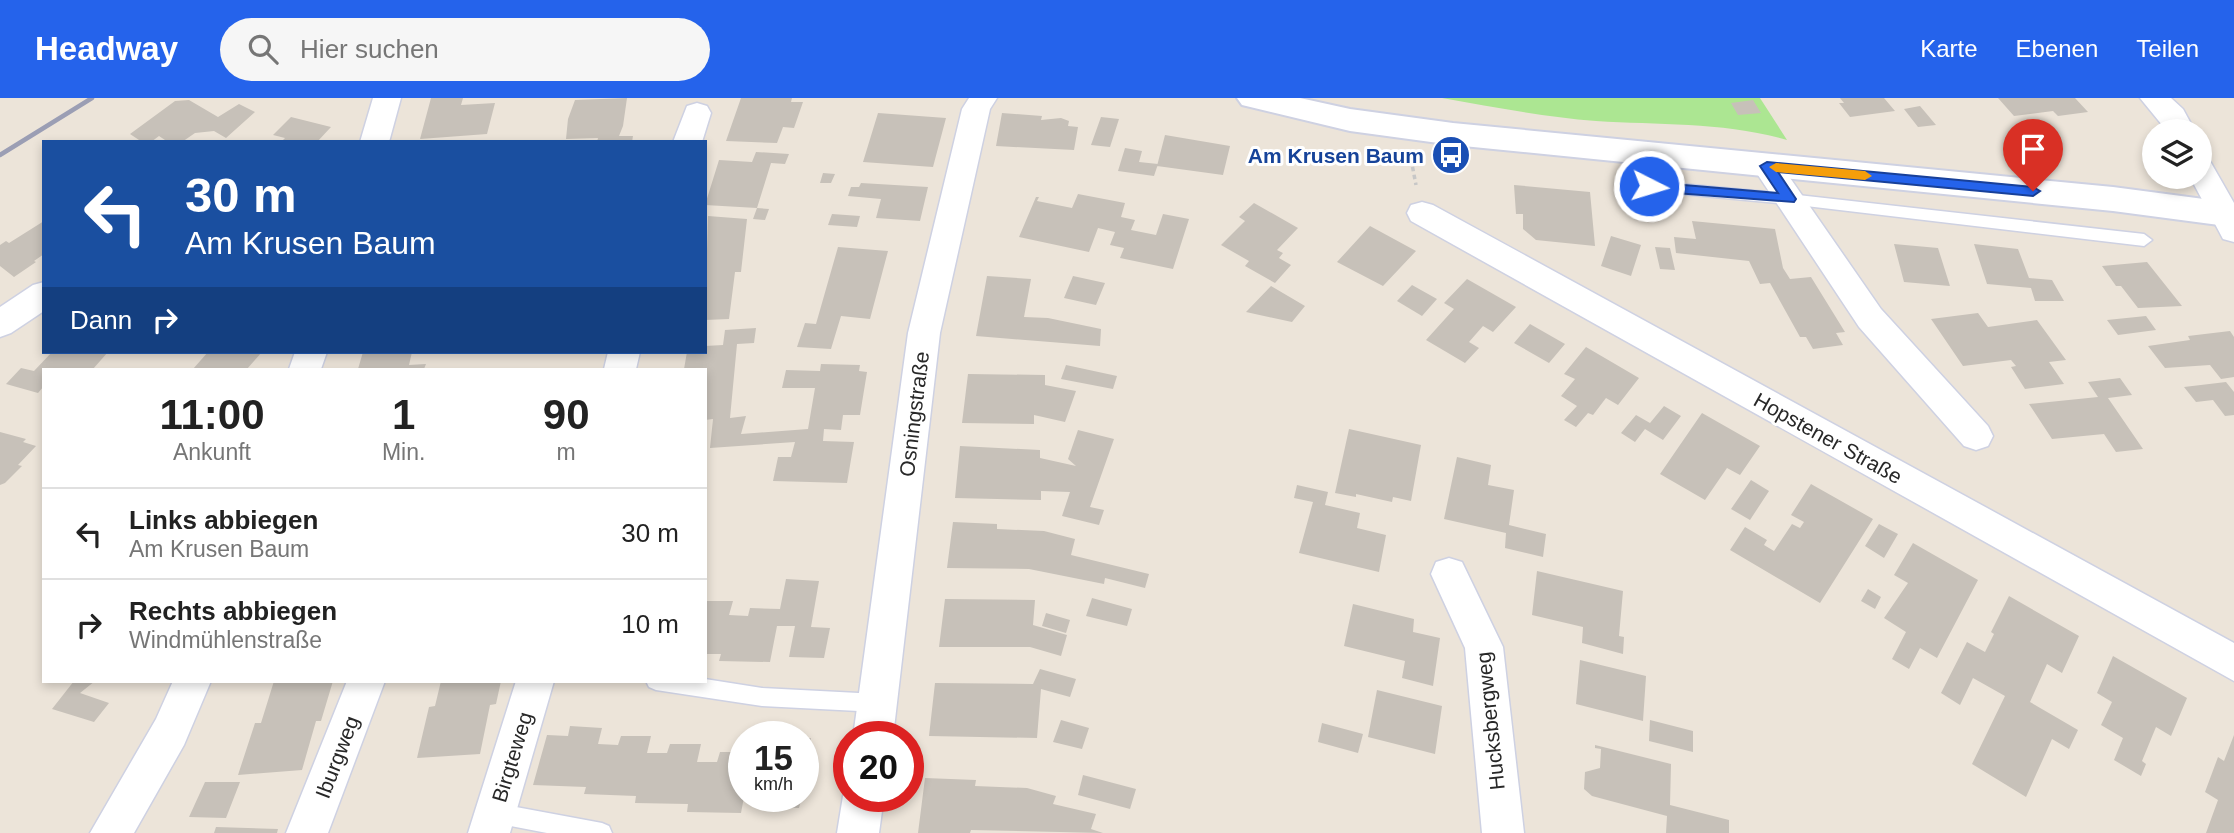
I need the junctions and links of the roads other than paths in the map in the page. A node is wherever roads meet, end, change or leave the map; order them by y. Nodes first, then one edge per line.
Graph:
1 (387, 98) edge
2 (982, 98) edge
3 (1253, 98) edge
4 (2154, 98) edge
5 (697, 113) dead end
6 (2175, 119) edge
7 (375, 140) edge
8 (688, 140) edge
9 (1767, 166) junction
10 (1649, 186) dead end
11 (2212, 189) edge
12 (1789, 199) junction
13 (1422, 213) road end
14 (2230, 220) edge
15 (2144, 240) dead end
16 (42, 295) edge
17 (0, 324) edge
18 (1976, 436) dead end
19 (1449, 574) dead end
20 (2234, 663) edge
21 (191, 683) edge
22 (365, 683) edge
23 (534, 683) edge
24 (669, 683) edge
25 (878, 703) junction
26 (875, 721) edge
27 (861, 812) edge
28 (492, 823) edge
29 (111, 833) edge
30 (307, 833) edge
31 (602, 833) edge
32 (858, 833) edge
33 (1503, 833) edge

1 - 7 street
2 - 25 street, Osningstraße
3 - 9 street
4 - 6 street
5 - 8 street
9 - 12 street
9 - 14 street
10 - 12 lane
11 - 14 street
12 - 15 lane
12 - 18 street
13 - 20 street, Hopstener Straße
16 - 17 street
19 - 33 street, Hucksbergweg
21 - 29 street
22 - 30 street, Iburgweg
23 - 28 street, Birgteweg
24 - 25 lane
25 - 26 street, Osningstraße
27 - 32 street
28 - 31 lane

